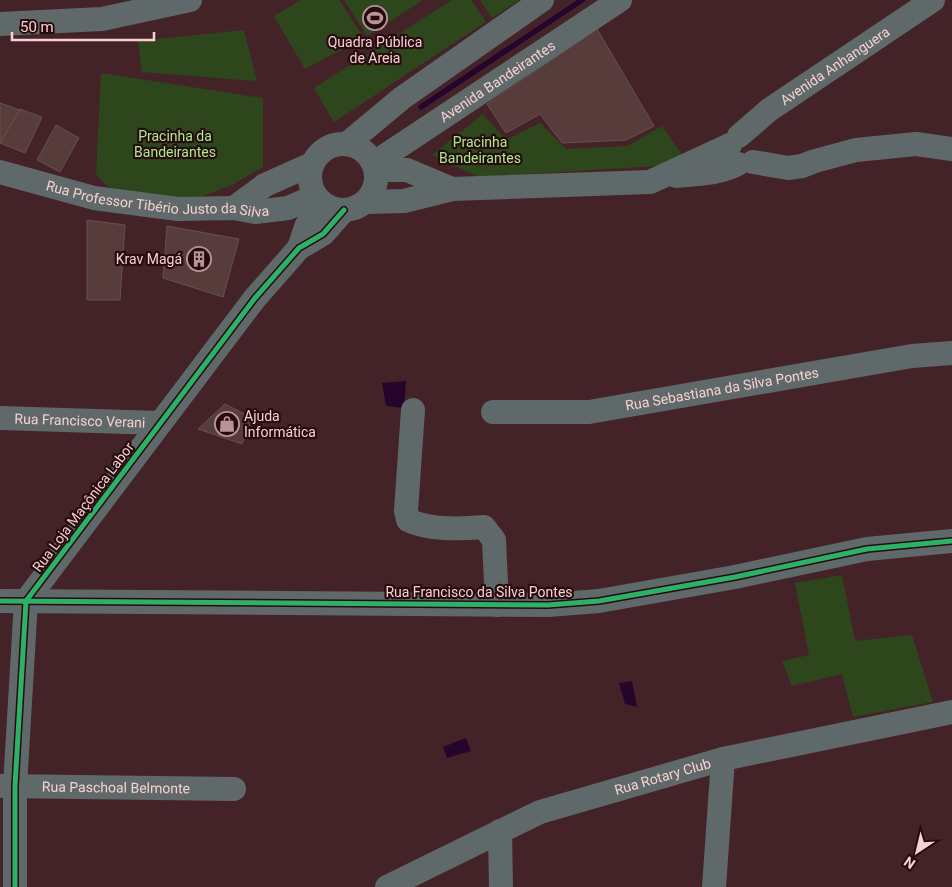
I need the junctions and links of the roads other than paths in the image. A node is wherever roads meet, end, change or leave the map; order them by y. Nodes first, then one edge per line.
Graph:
1 (190, 0) edge
2 (542, 0) edge
3 (620, 0) edge
4 (933, 0) edge
5 (0, 24) edge
6 (348, 143) junction
7 (952, 150) edge
8 (744, 151) junction
9 (312, 164) junction
10 (376, 166) junction
11 (0, 172) edge
12 (452, 189) junction
13 (318, 198) junction
14 (366, 202) junction
15 (234, 208) junction
16 (344, 210) junction
17 (299, 248) junction
18 (952, 353) edge
19 (413, 410) dead end
20 (493, 412) dead end
21 (0, 418) edge
22 (160, 424) junction
23 (952, 541) edge
24 (0, 601) edge
25 (26, 601) junction
26 (497, 605) junction
27 (952, 712) edge
28 (723, 759) junction
29 (8, 786) edge
30 (234, 789) dead end
31 (500, 831) junction
32 (15, 887) edge
33 (387, 887) edge
34 (501, 887) edge
35 (714, 887) edge

1 - 5 street
2 - 6 street
3 - 10 street, Avenida Bandeirantes
4 - 8 street, Avenida Anhanguera
6 - 9 street
6 - 10 street
7 - 8 street
8 - 12 street
9 - 13 street
9 - 15 street
10 - 12 street
10 - 14 street
11 - 15 street, Rua Professor Tibério Justo da Silva
12 - 14 street
13 - 15 street, Rua Professor Tibério Justo da Silva
13 - 16 street
13 - 17 street, Rua Loja Maçônica Labor
14 - 16 street
16 - 17 street, Rua Loja Maçônica Labor
17 - 22 street, Rua Loja Maçônica Labor
18 - 20 street, Rua Sebastiana da Silva Pontes
19 - 26 street
21 - 22 street, Rua Francisco Verani
22 - 25 street, Rua Loja Maçônica Labor
23 - 26 street, Rua Francisco da Silva Pontes
24 - 25 street, Rua Francisco da Silva Pontes
25 - 26 street, Rua Francisco da Silva Pontes
25 - 29 street
27 - 28 street, Rua Rotary Club
28 - 31 street, Rua Rotary Club
28 - 35 street
29 - 30 street, Rua Paschoal Belmonte
29 - 32 street
31 - 33 street, Rua Rotary Club
31 - 34 street

